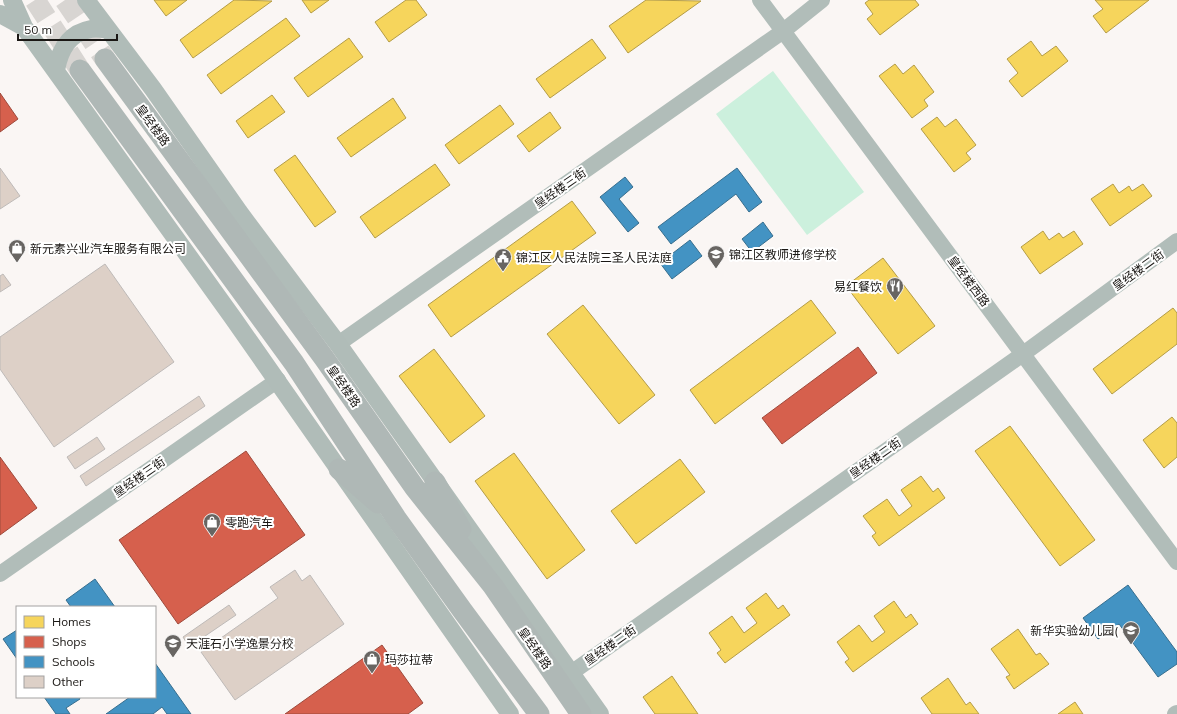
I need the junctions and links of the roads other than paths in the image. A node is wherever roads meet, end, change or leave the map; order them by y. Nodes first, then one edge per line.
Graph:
1 (12, 0) edge
2 (760, 0) edge
3 (822, 0) edge
4 (92, 4) edge
5 (0, 14) edge
6 (24, 27) junction
7 (108, 30) junction
8 (782, 32) junction
9 (105, 59) tunnel mouth
10 (56, 70) junction
11 (80, 70) tunnel mouth
12 (1177, 241) edge
13 (338, 344) junction
14 (1024, 354) junction
15 (278, 380) junction
16 (339, 469) junction
17 (435, 482) junction
18 (396, 518) junction
19 (1177, 562) edge
20 (0, 574) edge
21 (493, 586) junction
22 (571, 673) junction
23 (510, 714) edge
24 (540, 714) edge
25 (582, 714) edge
26 (600, 714) edge

1 - 6 main road
2 - 8 street, 皇经楼西路
3 - 8 street, 皇经楼三街
4 - 7 main road
5 - 6 main road
6 - 10 main road
7 - 10 main road
7 - 13 main road
8 - 13 street, 皇经楼三街
8 - 14 street, 皇经楼西路
9 - 21 highway, 皇经楼路
10 - 15 main road
11 - 18 highway
12 - 14 street, 皇经楼二街
13 - 17 main road
14 - 19 street, 皇经楼西路
14 - 22 street, 皇经楼二街
15 - 16 main road
15 - 20 street, 皇经楼三街
16 - 18 highway
16 - 23 main road
17 - 21 highway
17 - 22 main road
18 - 24 highway
21 - 25 highway, 皇经楼路
22 - 26 main road

